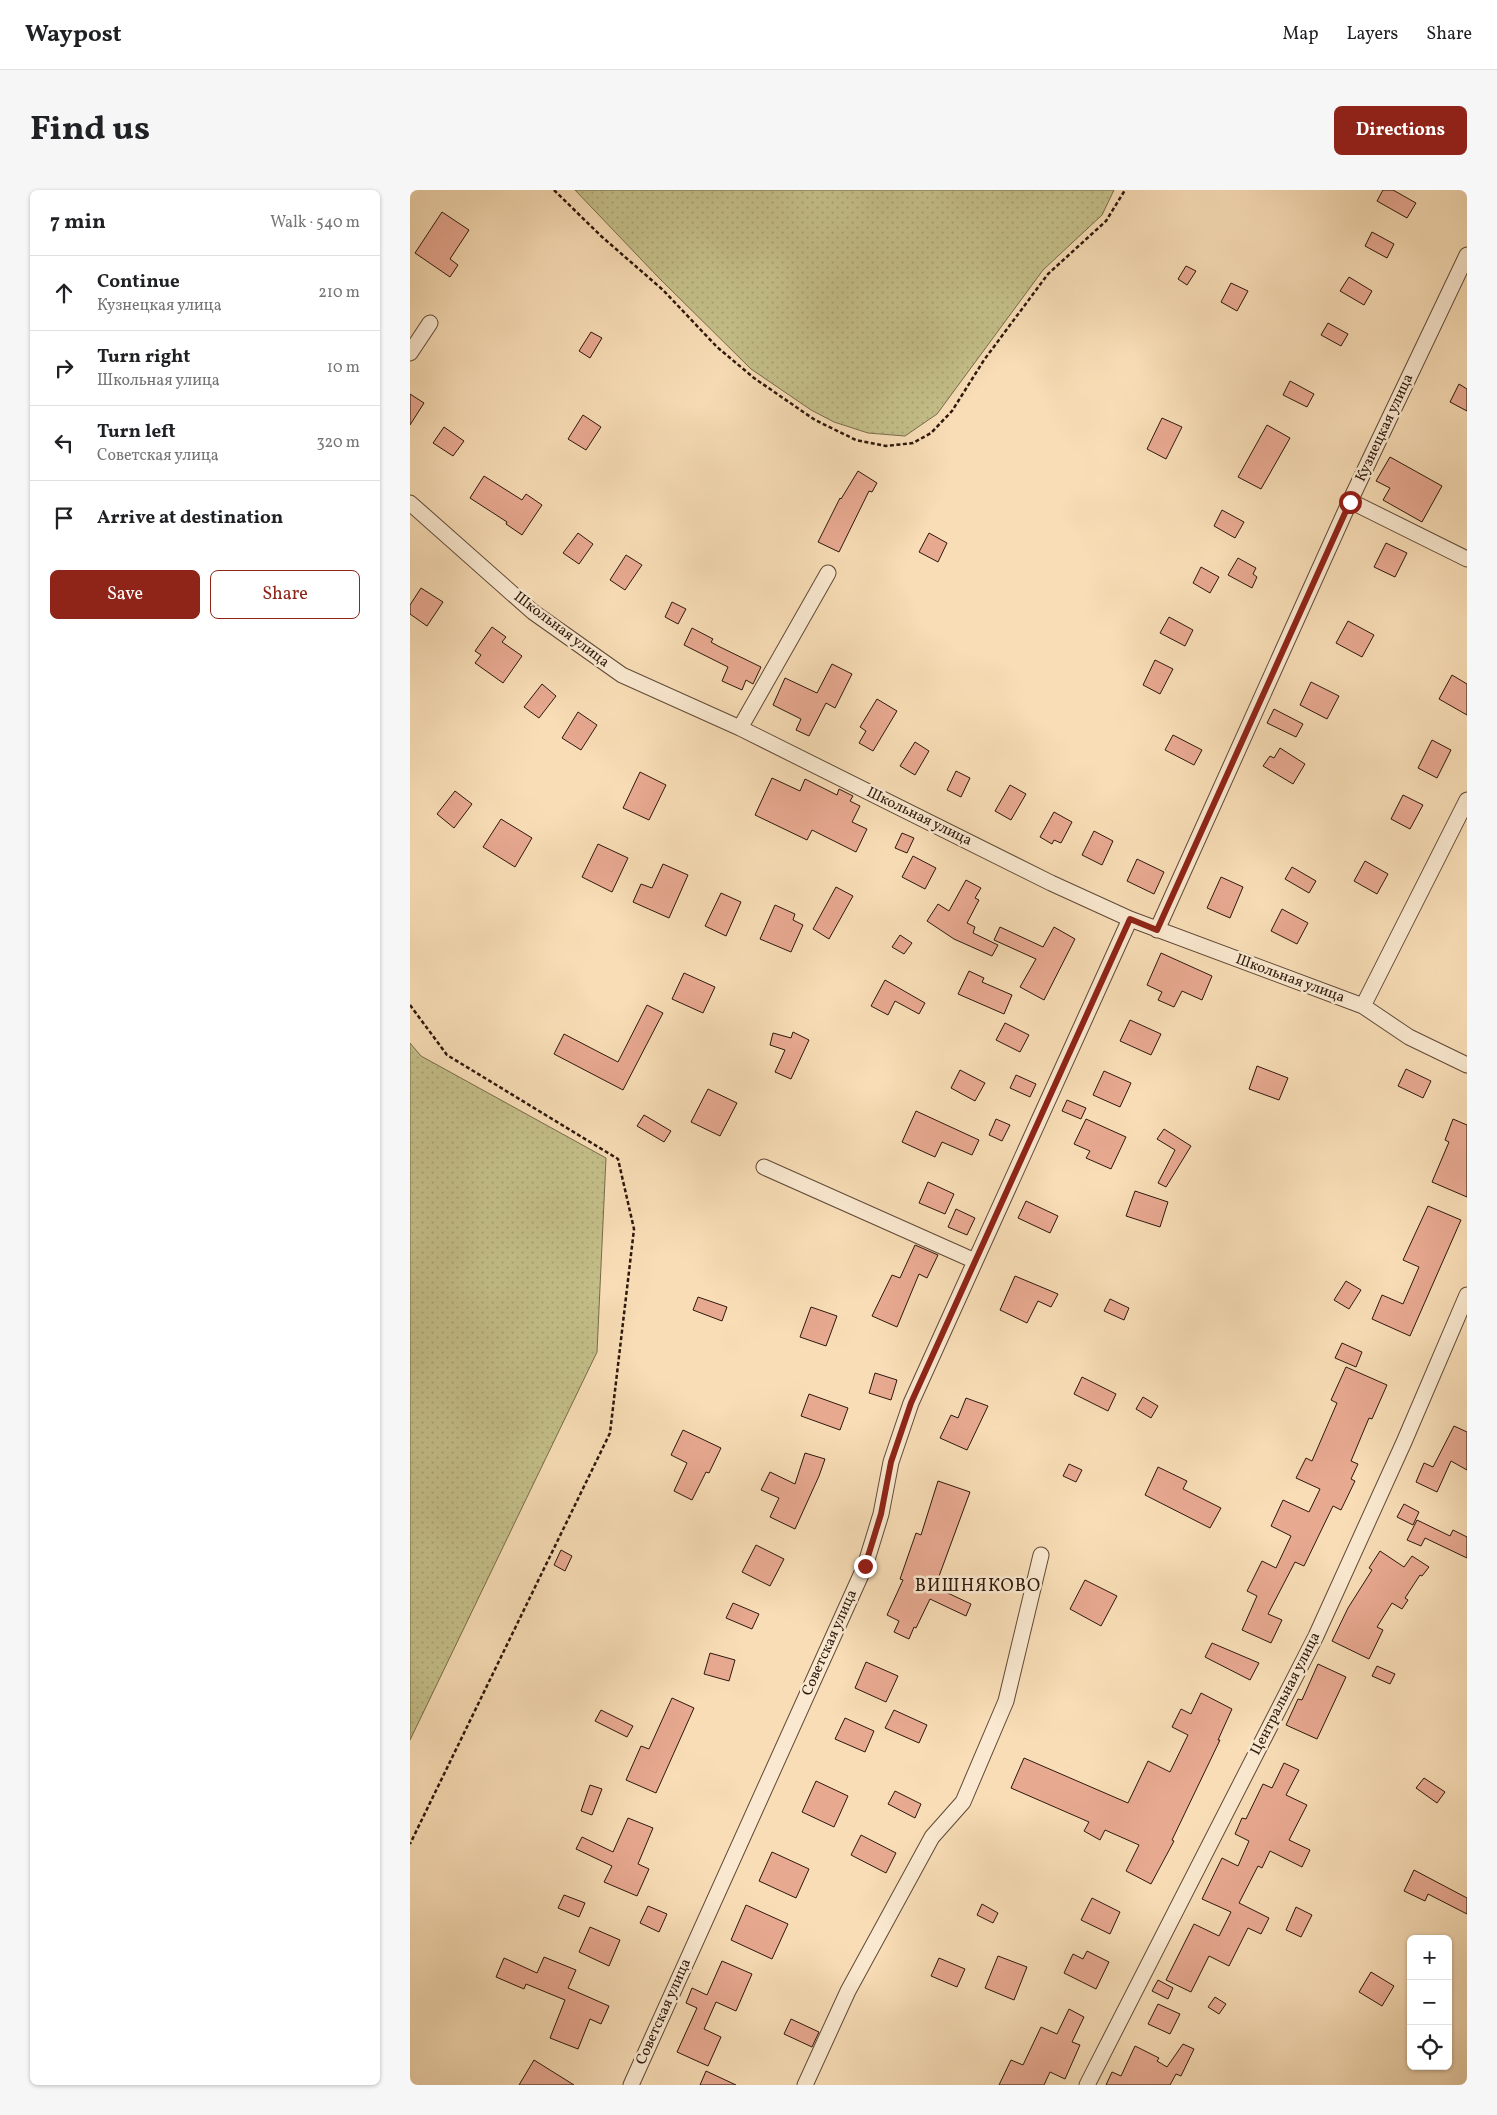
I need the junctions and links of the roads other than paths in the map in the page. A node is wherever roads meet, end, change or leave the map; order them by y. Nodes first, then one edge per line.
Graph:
1 (1467, 256) edge
2 (430, 324) dead end
3 (410, 352) edge
4 (1350, 502) junction
5 (410, 503) edge
6 (1467, 558) edge
7 (828, 573) dead end
8 (740, 728) junction
9 (1467, 800) edge
10 (1130, 919) junction
11 (1157, 930) junction
12 (1363, 1006) junction
13 (1467, 1065) edge
14 (764, 1167) dead end
15 (976, 1261) junction
16 (1467, 1295) edge
17 (1040, 1555) dead end
18 (631, 2085) edge
19 (806, 2085) edge
20 (1087, 2085) edge

1 - 4 street, Кузнецкая улица
2 - 3 street
4 - 6 street
4 - 11 street, Кузнецкая улица
5 - 8 street, Школьная улица
7 - 8 street
8 - 10 street, Школьная улица
9 - 12 street
10 - 11 street, Школьная улица
10 - 15 street, Советская улица
11 - 12 street, Школьная улица
12 - 13 street, Школьная улица
14 - 15 street
15 - 18 street, Советская улица
16 - 20 street, Центральная улица
17 - 19 street

